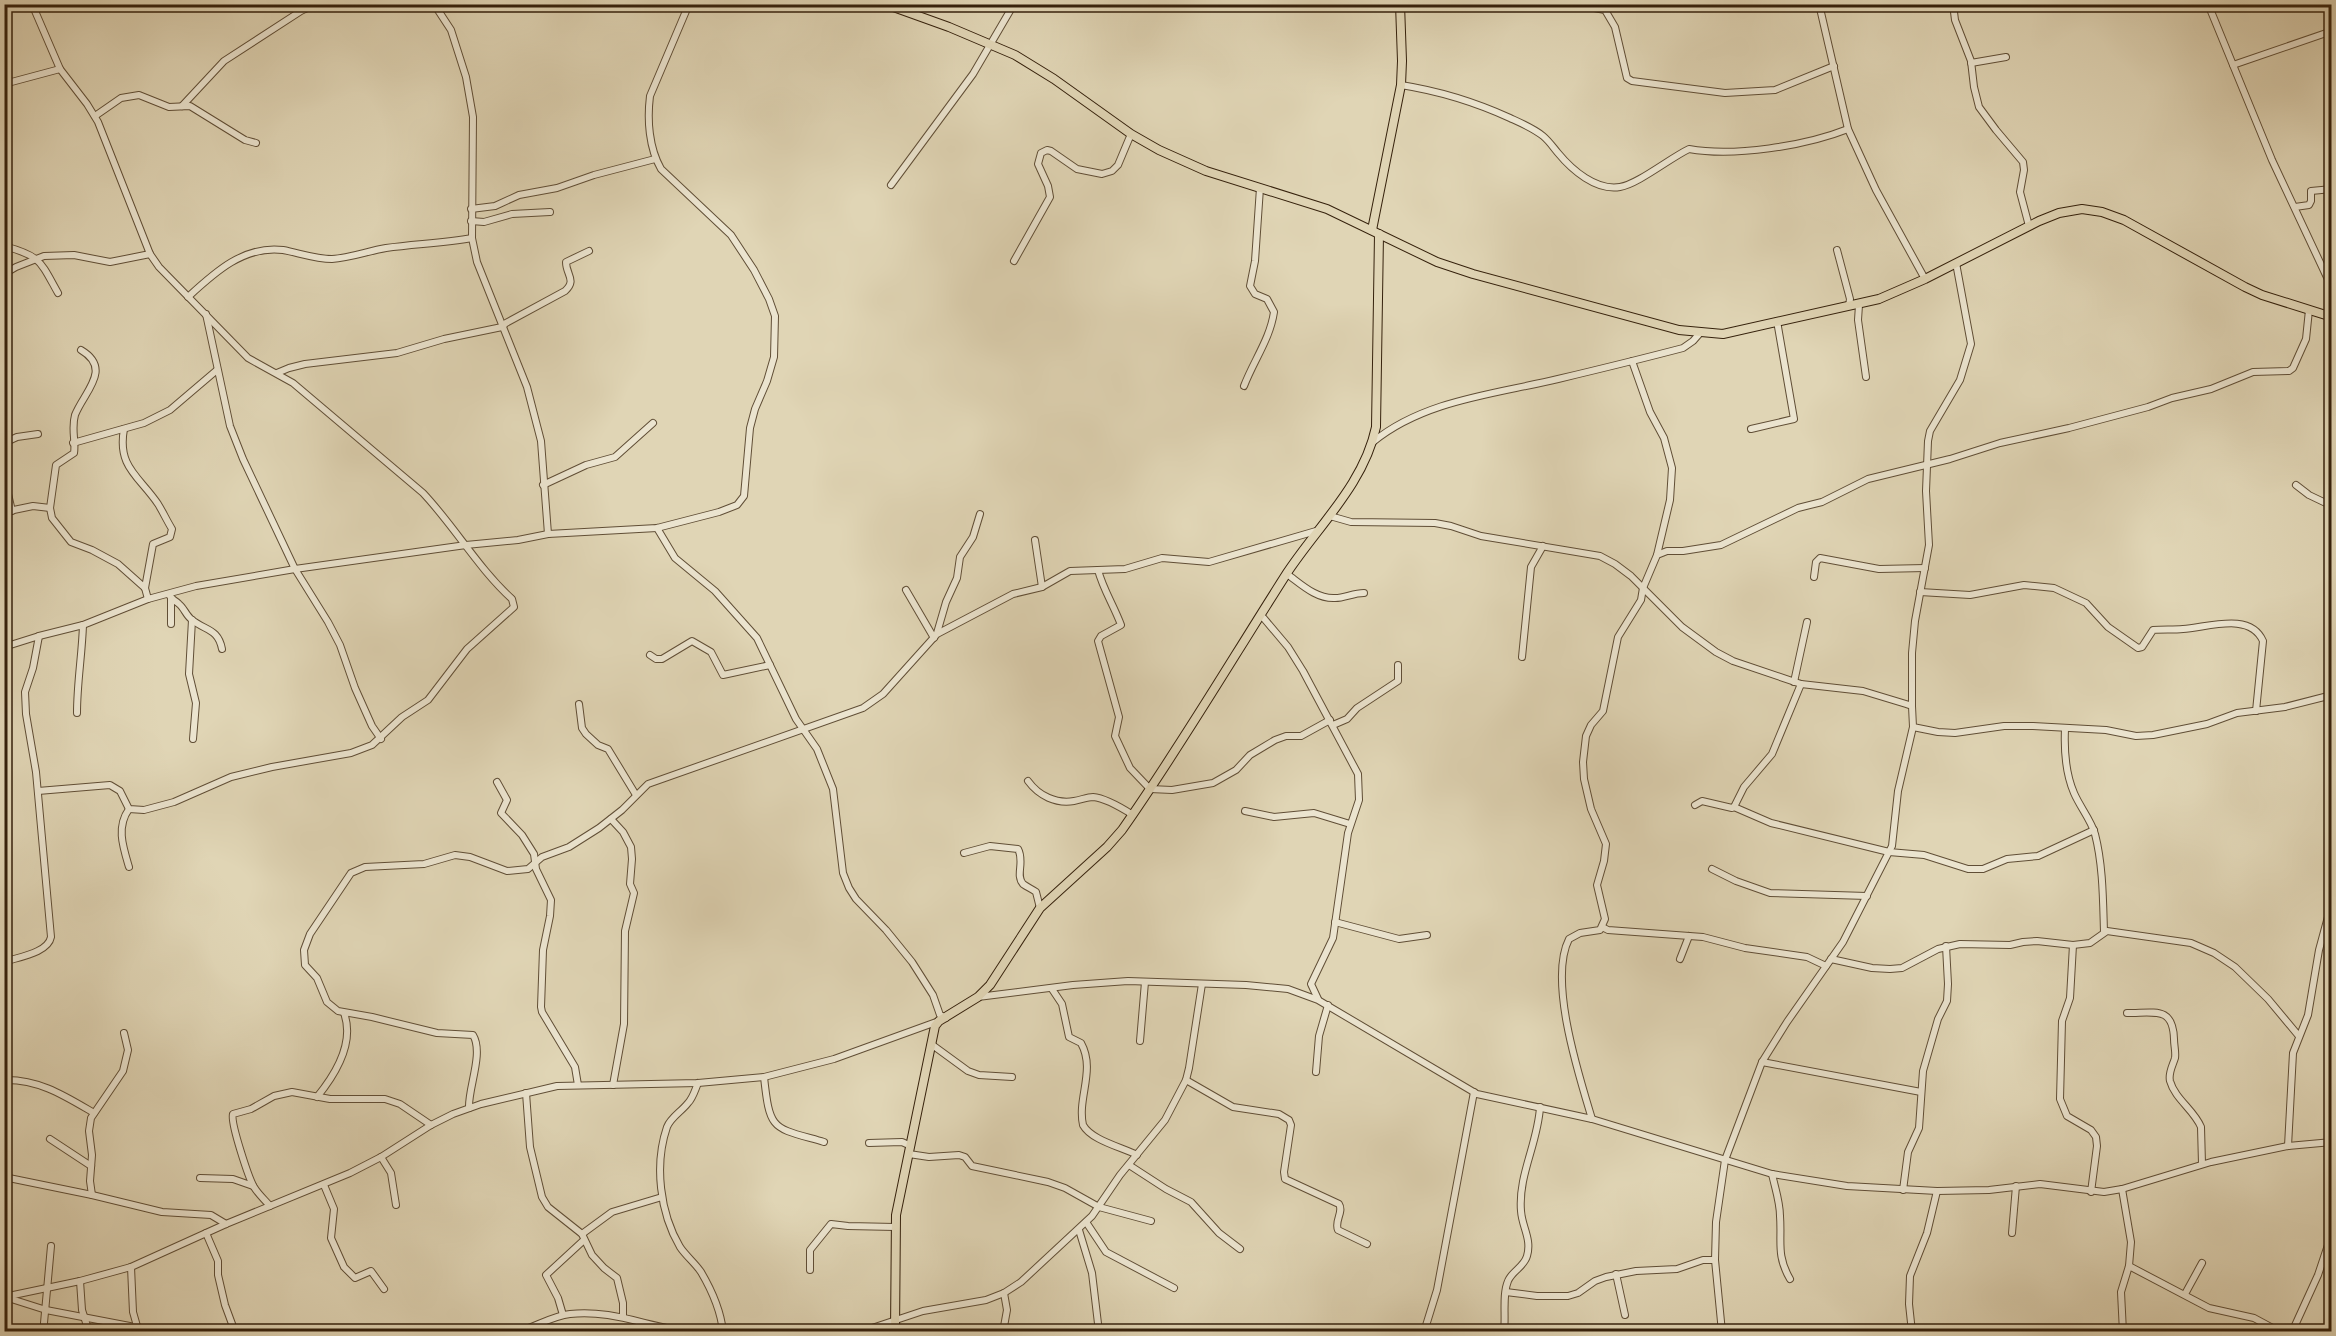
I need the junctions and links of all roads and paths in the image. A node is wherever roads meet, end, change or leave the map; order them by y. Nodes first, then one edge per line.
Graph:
1 (32, 4) edge
2 (316, 4) edge
3 (434, 4) edge
4 (689, 4) edge
5 (885, 4) edge
6 (1014, 4) edge
7 (1400, 4) edge
8 (1573, 4) edge
9 (1819, 4) edge
10 (1953, 4) edge
11 (2208, 4) edge
12 (2331, 31) edge
13 (991, 44) junction
14 (2006, 57) dead end
15 (1971, 63) junction
16 (2234, 65) junction
17 (1834, 66) junction
18 (60, 69) junction
19 (4, 84) edge
20 (1401, 85) junction
21 (182, 106) junction
22 (95, 116) junction
23 (1848, 129) junction
24 (1131, 134) junction
25 (256, 143) dead end
26 (655, 159) junction
27 (891, 185) dead end
28 (1260, 188) junction
29 (2331, 189) edge
30 (2295, 207) junction
31 (471, 209) junction
32 (550, 212) dead end
33 (471, 221) junction
34 (2029, 226) junction
35 (1376, 232) junction
36 (472, 238) junction
37 (4, 246) edge
38 (1837, 250) dead end
39 (589, 251) dead end
40 (150, 254) junction
41 (37, 258) junction
42 (1014, 261) dead end
43 (1956, 263) junction
44 (4, 274) edge
45 (1925, 279) junction
46 (2331, 288) edge
47 (58, 293) dead end
48 (188, 297) junction
49 (1859, 305) junction
50 (1849, 306) junction
51 (2309, 309) junction
52 (206, 314) junction
53 (2331, 317) edge
54 (1777, 321) junction
55 (502, 327) junction
56 (1700, 333) junction
57 (81, 350) dead end
58 (1632, 361) junction
59 (218, 370) junction
60 (277, 373) junction
61 (1866, 377) dead end
62 (1244, 386) dead end
63 (652, 423) dead end
64 (124, 429) junction
65 (1751, 429) dead end
66 (38, 434) dead end
67 (1373, 442) junction
68 (4, 443) edge
69 (73, 443) junction
70 (1926, 465) junction
71 (4, 477) edge
72 (543, 485) junction
73 (2296, 485) dead end
74 (2331, 507) edge
75 (50, 508) junction
76 (8, 512) edge
77 (980, 514) dead end
78 (1330, 516) junction
79 (657, 528) junction
80 (1316, 531) junction
81 (548, 534) junction
82 (1035, 540) dead end
83 (466, 545) junction
84 (1543, 546) junction
85 (1657, 555) junction
86 (1925, 568) junction
87 (295, 569) junction
88 (1098, 570) junction
89 (1287, 574) junction
90 (1814, 577) dead end
91 (1042, 586) junction
92 (145, 588) junction
93 (1643, 588) junction
94 (906, 590) dead end
95 (1920, 592) junction
96 (1364, 593) dead end
97 (170, 596) junction
98 (148, 599) junction
99 (1261, 615) junction
100 (192, 620) junction
101 (1807, 622) dead end
102 (171, 624) dead end
103 (83, 625) junction
104 (39, 636) junction
105 (935, 636) junction
106 (4, 647) edge
107 (222, 649) dead end
108 (650, 655) dead end
109 (1522, 657) dead end
110 (770, 665) junction
111 (1398, 665) dead end
112 (1794, 682) junction
113 (1801, 684) junction
114 (2331, 695) edge
115 (579, 704) dead end
116 (1912, 706) junction
117 (2256, 711) junction
118 (77, 713) dead end
119 (1331, 723) junction
120 (1913, 727) junction
121 (802, 729) junction
122 (2065, 729) junction
123 (193, 739) dead end
124 (381, 739) junction
125 (497, 782) dead end
126 (1028, 782) dead end
127 (1150, 789) junction
128 (38, 791) junction
129 (636, 795) junction
130 (1695, 805) dead end
131 (1734, 807) junction
132 (129, 809) junction
133 (1245, 811) dead end
134 (1132, 815) junction
135 (610, 819) junction
136 (1350, 824) junction
137 (2094, 830) junction
138 (1889, 852) junction
139 (964, 853) dead end
140 (536, 864) junction
141 (129, 867) dead end
142 (1712, 869) dead end
143 (1867, 896) junction
144 (2331, 902) edge
145 (1040, 908) junction
146 (1335, 922) junction
147 (1602, 927) junction
148 (2104, 932) junction
149 (1427, 934) dead end
150 (1689, 936) junction
151 (2073, 945) junction
152 (1946, 946) junction
153 (1831, 958) junction
154 (1680, 959) dead end
155 (4, 962) edge
156 (1826, 966) junction
157 (1144, 982) junction
158 (1202, 984) junction
159 (1052, 989) junction
160 (978, 997) junction
161 (1318, 1000) junction
162 (1328, 1005) junction
163 (344, 1013) junction
164 (2127, 1013) dead end
165 (353, 1014) junction
166 (942, 1019) junction
167 (347, 1020) junction
168 (124, 1033) dead end
169 (2298, 1035) junction
170 (1140, 1041) dead end
171 (931, 1044) junction
172 (1762, 1062) junction
173 (1317, 1072) dead end
174 (764, 1077) junction
175 (1012, 1077) dead end
176 (4, 1080) edge
177 (1186, 1080) junction
178 (698, 1083) junction
179 (578, 1085) junction
180 (613, 1085) junction
181 (325, 1088) junction
182 (1474, 1092) junction
183 (1921, 1092) junction
184 (526, 1093) junction
185 (316, 1097) junction
186 (330, 1099) junction
187 (1540, 1107) junction
188 (469, 1108) junction
189 (94, 1113) junction
190 (1592, 1119) junction
191 (431, 1125) junction
192 (50, 1139) dead end
193 (824, 1142) dead end
194 (2331, 1142) edge
195 (869, 1143) dead end
196 (2288, 1146) junction
197 (910, 1150) junction
198 (1137, 1155) junction
199 (381, 1157) junction
200 (1725, 1160) junction
201 (2202, 1164) junction
202 (1129, 1165) junction
203 (91, 1166) junction
204 (1773, 1174) junction
205 (4, 1178) edge
206 (200, 1178) dead end
207 (324, 1185) junction
208 (253, 1186) junction
209 (2016, 1186) junction
210 (2122, 1189) junction
211 (1903, 1190) junction
212 (1937, 1191) junction
213 (2091, 1192) junction
214 (92, 1195) junction
215 (662, 1197) junction
216 (396, 1205) dead end
217 (270, 1206) junction
218 (1099, 1207) junction
219 (1152, 1221) dead end
220 (1086, 1222) junction
221 (226, 1224) junction
222 (895, 1227) junction
223 (1079, 1230) junction
224 (206, 1233) junction
225 (2012, 1233) dead end
226 (2331, 1233) edge
227 (583, 1237) junction
228 (1367, 1244) dead end
229 (51, 1246) dead end
230 (1240, 1250) dead end
231 (2328, 1256) edge
232 (1715, 1260) junction
233 (2202, 1263) dead end
234 (2129, 1266) junction
235 (131, 1267) junction
236 (810, 1270) dead end
237 (1616, 1275) junction
238 (1790, 1279) dead end
239 (80, 1281) junction
240 (48, 1287) junction
241 (1173, 1288) dead end
242 (384, 1289) dead end
243 (1506, 1292) junction
244 (1004, 1293) junction
245 (2185, 1294) junction
246 (4, 1297) edge
247 (45, 1310) junction
248 (563, 1315) junction
249 (1625, 1315) dead end
250 (623, 1316) junction
251 (86, 1319) junction
252 (895, 1319) junction
253 (541, 1323) junction
254 (137, 1326) junction
255 (2292, 1331) edge
256 (46, 1332) edge
257 (89, 1332) edge
258 (161, 1332) edge
259 (235, 1332) edge
260 (517, 1332) edge
261 (540, 1332) edge
262 (694, 1332) edge
263 (723, 1332) edge
264 (860, 1332) edge
265 (895, 1332) edge
266 (1003, 1332) edge
267 (1099, 1332) edge
268 (1424, 1332) edge
269 (1504, 1332) edge
270 (1722, 1332) edge
271 (1912, 1332) edge
272 (2122, 1332) edge
273 (2280, 1332) edge

1 - 18 street
2 - 21 street
3 - 31 street
4 - 26 street
5 - 13 main road
6 - 13 street
7 - 20 main road
8 - 17 street
9 - 17 street
10 - 15 street
11 - 16 street
12 - 16 street
13 - 24 main road
13 - 27 street
14 - 15 street
15 - 34 street
16 - 30 street
17 - 23 street
18 - 19 street
18 - 22 street
20 - 23 street
20 - 35 main road
21 - 22 street
21 - 25 street
22 - 40 street
23 - 45 street
24 - 28 main road
24 - 42 street
26 - 31 street
26 - 79 street
28 - 35 main road
28 - 62 street
29 - 30 street
30 - 46 street
31 - 33 street
32 - 33 street
33 - 36 street
34 - 43 main road
34 - 51 main road
35 - 56 main road
35 - 67 main road
36 - 48 street
36 - 55 street
37 - 41 street
38 - 50 street
39 - 55 street
40 - 41 street
40 - 48 street
41 - 44 street
41 - 47 street
43 - 45 main road
43 - 70 street
45 - 49 main road
48 - 52 street
49 - 50 main road
49 - 61 street
50 - 54 main road
51 - 53 main road
51 - 70 street
52 - 59 street
52 - 60 street
54 - 56 main road
54 - 65 street
55 - 60 street
55 - 72 street
56 - 58 street
57 - 69 street
58 - 67 street
58 - 85 street
59 - 64 street
59 - 87 street
60 - 83 street
63 - 72 street
64 - 69 street
64 - 92 street
66 - 68 street
67 - 78 main road
69 - 75 street
70 - 85 street
70 - 86 street
71 - 76 street
72 - 81 street
73 - 74 street
75 - 76 street
75 - 92 street
77 - 105 street
78 - 80 main road
78 - 84 street
79 - 81 street
79 - 110 street
80 - 88 street
80 - 89 main road
81 - 83 street
82 - 91 street
83 - 87 street
83 - 124 street
84 - 93 street
84 - 109 street
85 - 93 street
86 - 90 street
86 - 95 street
87 - 97 street
87 - 124 street
88 - 91 street
88 - 127 street
89 - 96 street
89 - 99 main road
91 - 105 street
92 - 98 street
93 - 112 street
93 - 147 street
94 - 105 street
95 - 116 street
95 - 117 street
97 - 98 street
97 - 100 street
97 - 102 street
98 - 103 street
99 - 119 street
99 - 127 main road
100 - 107 street
100 - 123 street
101 - 112 street
103 - 104 street
103 - 118 street
104 - 106 street
104 - 128 street
105 - 121 street
108 - 110 street
110 - 121 street
111 - 119 street
112 - 113 street
113 - 116 street
113 - 131 street
114 - 117 street
115 - 129 street
116 - 120 street
117 - 122 street
119 - 127 street
119 - 136 street
120 - 122 street
120 - 138 street
121 - 129 street
121 - 166 street
122 - 137 street
124 - 132 street
125 - 140 street
126 - 134 street
127 - 134 main road
128 - 132 street
128 - 155 street
129 - 135 street
130 - 131 street
131 - 138 street
132 - 141 street
133 - 136 street
134 - 145 main road
135 - 140 street
135 - 180 street
136 - 146 street
137 - 138 street
137 - 148 street
138 - 143 street
139 - 145 street
140 - 163 street
140 - 179 street
142 - 143 street
143 - 153 street
144 - 169 street
145 - 160 main road
146 - 149 street
146 - 161 street
147 - 150 street
147 - 190 street
148 - 151 street
148 - 169 street
150 - 154 street
150 - 156 street
151 - 152 street
151 - 213 street
152 - 153 street
152 - 183 street
153 - 156 street
156 - 172 street
157 - 158 street
157 - 159 street
157 - 170 street
158 - 161 street
158 - 177 street
159 - 160 street
159 - 198 street
160 - 166 main road
161 - 162 street
162 - 173 street
162 - 182 street
163 - 165 street
163 - 167 street
164 - 201 street
165 - 167 street
165 - 188 street
166 - 171 main road
166 - 174 street
167 - 181 street
168 - 189 street
169 - 196 street
171 - 175 street
171 - 197 main road
172 - 183 street
172 - 200 street
174 - 178 street
174 - 193 street
176 - 189 street
177 - 198 street
177 - 228 street
178 - 180 street
178 - 215 street
179 - 180 street
179 - 184 street
181 - 185 street
181 - 186 street
182 - 187 street
182 - 268 street
183 - 211 street
184 - 188 street
184 - 227 street
185 - 186 street
185 - 208 street
186 - 191 street
187 - 190 street
187 - 243 street
188 - 191 street
189 - 203 street
190 - 200 street
191 - 199 street
192 - 203 street
194 - 196 street
195 - 197 street
196 - 201 street
197 - 218 street
197 - 222 main road
198 - 202 street
199 - 207 street
199 - 216 street
200 - 204 street
200 - 232 street
201 - 210 street
202 - 218 street
202 - 230 street
203 - 214 street
204 - 211 street
204 - 238 street
205 - 214 street
206 - 208 street
207 - 217 street
207 - 242 street
208 - 217 street
209 - 212 street
209 - 213 street
209 - 225 street
210 - 213 street
210 - 234 street
211 - 212 street
212 - 271 street
214 - 221 street
215 - 227 street
215 - 263 street
217 - 221 street
218 - 219 street
218 - 220 street
220 - 223 street
220 - 241 street
221 - 224 street
222 - 236 street
222 - 252 main road
223 - 244 street
223 - 267 street
224 - 235 street
224 - 259 street
226 - 231 street
227 - 248 street
227 - 250 street
229 - 240 street
231 - 255 street
232 - 237 street
232 - 270 street
233 - 245 street
234 - 245 street
234 - 272 street
235 - 239 street
235 - 254 street
237 - 243 street
237 - 249 street
239 - 240 street
239 - 251 street
240 - 246 street
240 - 247 street
243 - 269 street
244 - 252 street
244 - 266 street
245 - 273 street
246 - 247 street
247 - 251 street
247 - 256 street
248 - 250 street
248 - 253 street
250 - 262 street
251 - 254 street
251 - 257 street
252 - 264 street
252 - 265 main road
253 - 260 street
253 - 261 street
254 - 258 street

